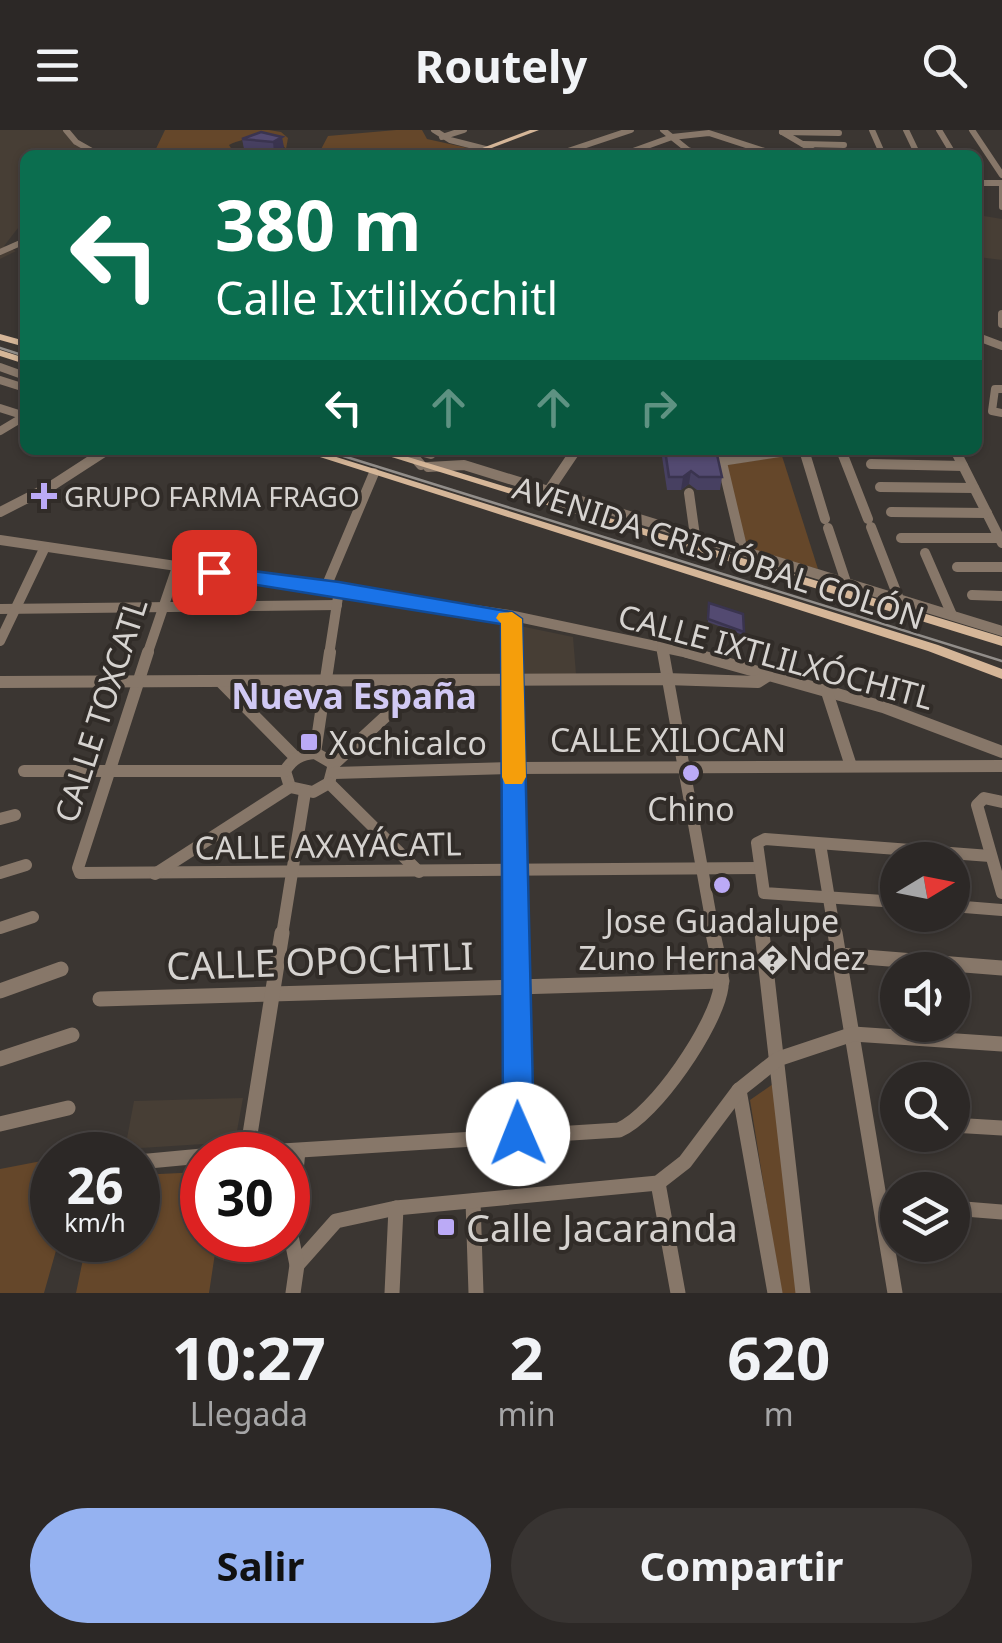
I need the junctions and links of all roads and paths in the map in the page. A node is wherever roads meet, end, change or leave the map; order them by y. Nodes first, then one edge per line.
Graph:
1 (66, 130) edge
2 (426, 130) edge
3 (434, 130) edge
4 (464, 130) edge
5 (536, 130) edge
6 (549, 130) edge
7 (632, 130) edge
8 (664, 130) edge
9 (972, 130) edge
10 (780, 131) edge
11 (704, 132) edge
12 (839, 132) edge
13 (440, 138) junction
14 (672, 138) junction
15 (778, 144) dead end
16 (802, 144) junction
17 (844, 145) junction
18 (759, 149) junction
19 (90, 150) edge
20 (482, 150) edge
21 (493, 150) edge
22 (494, 150) edge
23 (571, 150) edge
24 (637, 150) edge
25 (688, 150) edge
26 (756, 150) edge
27 (762, 150) edge
28 (812, 150) edge
29 (846, 150) edge
30 (1002, 175) edge
31 (1002, 186) edge
32 (1002, 208) edge
33 (20, 247) edge
34 (16, 250) dead end
35 (1002, 314) edge
36 (1002, 324) edge
37 (1002, 389) edge
38 (1002, 413) edge
39 (87, 455) edge
40 (99, 455) edge
41 (319, 455) edge
42 (396, 455) edge
43 (416, 455) edge
44 (422, 455) edge
45 (572, 455) edge
46 (720, 455) edge
47 (806, 455) edge
48 (843, 455) edge
49 (957, 455) edge
50 (427, 462) junction
51 (871, 464) dead end
52 (962, 466) junction
53 (374, 472) junction
54 (880, 486) dead end
55 (974, 488) junction
56 (548, 490) junction
57 (689, 493) dead end
58 (0, 504) edge
59 (0, 512) edge
60 (891, 512) dead end
61 (986, 513) junction
62 (695, 536) junction
63 (902, 538) dead end
64 (0, 540) edge
65 (1001, 541) edge
66 (45, 547) junction
67 (743, 551) junction
68 (925, 553) dead end
69 (176, 567) junction
70 (957, 567) dead end
71 (1002, 567) edge
72 (846, 582) junction
73 (333, 587) junction
74 (972, 595) dead end
75 (1002, 596) edge
76 (899, 598) junction
77 (337, 605) junction
78 (163, 606) junction
79 (16, 608) junction
80 (0, 609) edge
81 (952, 615) junction
82 (512, 619) junction
83 (1002, 630) edge
84 (0, 641) edge
85 (1002, 642) edge
86 (662, 645) junction
87 (1002, 674) edge
88 (769, 675) junction
89 (666, 679) junction
90 (512, 680) junction
91 (137, 681) junction
92 (220, 681) junction
93 (324, 681) junction
94 (0, 682) edge
95 (423, 682) junction
96 (827, 692) junction
97 (1002, 752) edge
98 (315, 753) junction
99 (296, 758) junction
100 (850, 766) junction
101 (1002, 766) edge
102 (681, 767) junction
103 (514, 768) junction
104 (24, 770) dead end
105 (107, 770) junction
106 (285, 772) junction
107 (332, 773) junction
108 (290, 787) junction
109 (305, 792) junction
110 (1002, 802) edge
111 (15, 815) dead end
112 (0, 820) edge
113 (820, 844) junction
114 (990, 856) junction
115 (26, 865) dead end
116 (759, 868) junction
117 (515, 870) junction
118 (700, 870) junction
119 (79, 871) joint
120 (419, 872) junction
121 (0, 873) edge
122 (293, 873) junction
123 (155, 874) junction
124 (1002, 893) edge
125 (829, 896) junction
126 (880, 900) edge
127 (970, 907) edge
128 (1002, 910) edge
129 (33, 917) dead end
130 (0, 928) edge
131 (762, 931) dead end
132 (839, 955) junction
133 (1002, 968) edge
134 (61, 969) dead end
135 (722, 981) junction
136 (516, 986) junction
137 (0, 990) edge
138 (272, 997) junction
139 (100, 1000) dead end
140 (852, 1034) junction
141 (72, 1035) dead end
142 (1002, 1044) edge
143 (0, 1059) edge
144 (778, 1059) junction
145 (739, 1090) junction
146 (68, 1108) dead end
147 (0, 1124) edge
148 (970, 1125) edge
149 (1002, 1128) edge
150 (250, 1132) edge
151 (518, 1134) junction
152 (310, 1150) edge
153 (658, 1183) junction
154 (473, 1202) junction
155 (396, 1208) junction
156 (970, 1209) edge
157 (1002, 1212) edge
158 (297, 1264) joint
159 (293, 1293) edge
160 (392, 1293) edge
161 (476, 1293) edge
162 (678, 1293) edge
163 (775, 1293) edge
164 (804, 1293) edge
165 (896, 1293) edge

1 - 19 street
2 - 13 street
3 - 13 street
4 - 13 street
5 - 21 main road
6 - 22 main road
7 - 23 street
8 - 14 street
9 - 30 street
10 - 12 street
10 - 16 street
11 - 14 street
11 - 18 street
12 - 17 street
13 - 20 street
14 - 24 street
14 - 25 street
15 - 18 street
16 - 17 street
16 - 28 street
17 - 29 street
18 - 26 street
18 - 27 street
31 - 32 street
33 - 34 street
35 - 36 street
37 - 38 street
39 - 58 street
40 - 59 street
41 - 53 main road, AVENIDA CRISTÓBAL COLÓN
42 - 50 main road, AVENIDA CRISTÓBAL COLÓN
43 - 50 street
44 - 50 street
45 - 56 street
46 - 67 street
47 - 72 street
48 - 76 street
49 - 52 street
50 - 56 street
50 - 85 main road, AVENIDA CRISTÓBAL COLÓN
51 - 52 street
52 - 55 street
53 - 73 street
53 - 87 main road, AVENIDA CRISTÓBAL COLÓN
54 - 55 street
55 - 61 street
56 - 62 street
57 - 62 street
60 - 61 street
61 - 65 street
62 - 67 street
63 - 65 street
64 - 66 street, CALLE IXTLILXÓCHITL
66 - 69 street, CALLE IXTLILXÓCHITL
66 - 79 street
67 - 72 street
68 - 81 street
69 - 73 street, CALLE IXTLILXÓCHITL
69 - 78 street, CALLE TOXCATL
70 - 71 street
72 - 76 street
73 - 77 street
73 - 82 street, CALLE IXTLILXÓCHITL
74 - 75 street
76 - 81 street
77 - 78 street
77 - 93 street
78 - 79 street
78 - 91 street, CALLE TOXCATL
79 - 80 street
79 - 84 street
81 - 83 street
82 - 86 street, CALLE IXTLILXÓCHITL
82 - 90 street
86 - 88 street, CALLE IXTLILXÓCHITL
86 - 89 street
88 - 89 street
88 - 96 street, CALLE IXTLILXÓCHITL
89 - 90 street
89 - 102 street
90 - 95 street
90 - 103 street
91 - 92 street
91 - 94 street
91 - 105 street, CALLE TOXCATL
92 - 93 street
92 - 99 street
93 - 95 street
93 - 98 street
95 - 107 street
96 - 97 street, CALLE IXTLILXÓCHITL
96 - 100 street
98 - 99 street
98 - 107 street
99 - 106 street
100 - 101 street, CALLE XILOCAN
100 - 102 street, CALLE XILOCAN
102 - 103 street, CALLE XILOCAN
102 - 118 street
103 - 107 street, CALLE XILOCAN
103 - 117 street
104 - 105 street
105 - 106 street
105 - 119 street, CALLE TOXCATL
106 - 108 street
107 - 109 street
107 - 120 street
108 - 109 street
108 - 123 street
109 - 122 street
110 - 114 street
111 - 112 street
113 - 114 street
113 - 116 street
113 - 125 street
114 - 124 street
115 - 121 street
116 - 118 street, CALLE AXAYÁCATL
116 - 125 street
117 - 118 street, CALLE AXAYÁCATL
117 - 120 street, CALLE AXAYÁCATL
117 - 136 street
118 - 135 street
119 - 123 street, CALLE AXAYÁCATL
120 - 122 street, CALLE AXAYÁCATL
122 - 123 street, CALLE AXAYÁCATL
122 - 138 street
125 - 126 street
125 - 132 street
127 - 128 street
129 - 130 street
131 - 144 street
132 - 133 street
132 - 140 street
134 - 137 street
135 - 136 street, CALLE OPOCHTLI
135 - 151 street
136 - 138 street, CALLE OPOCHTLI
136 - 151 street
138 - 139 street, CALLE OPOCHTLI
138 - 150 street
140 - 142 street
140 - 144 street
140 - 165 street
141 - 143 street
144 - 145 street
144 - 164 street
145 - 153 street
145 - 163 street
146 - 147 street
148 - 149 street
151 - 152 street
153 - 154 street
153 - 162 street
154 - 155 street
154 - 161 street
155 - 158 street
155 - 160 street
156 - 157 street
158 - 159 street

